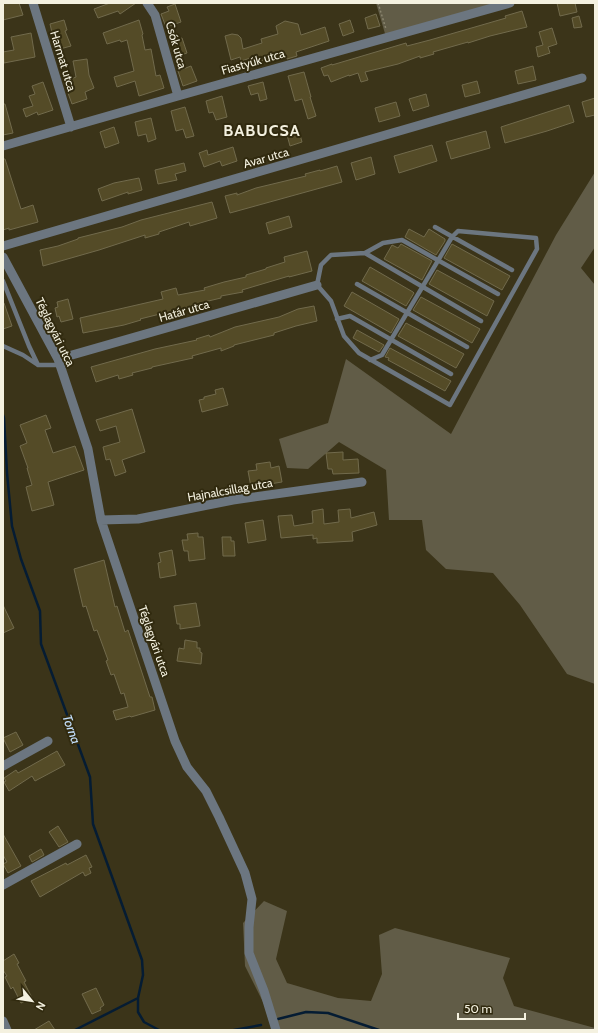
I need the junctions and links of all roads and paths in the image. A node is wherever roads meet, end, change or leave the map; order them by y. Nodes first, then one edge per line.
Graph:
1 (33, 3) edge
2 (147, 3) edge
3 (378, 3) edge
4 (510, 3) edge
5 (388, 37) junction
6 (582, 78) dead end
7 (178, 96) junction
8 (71, 127) junction
9 (3, 146) edge
10 (435, 227) dead end
11 (452, 237) junction
12 (3, 246) edge
13 (365, 253) junction
14 (3, 257) edge
15 (438, 260) junction
16 (512, 270) dead end
17 (3, 281) edge
18 (357, 284) dead end
19 (317, 285) junction
20 (423, 287) junction
21 (498, 294) dead end
22 (407, 313) junction
23 (338, 319) junction
24 (481, 321) dead end
25 (391, 340) junction
26 (3, 346) edge
27 (467, 347) dead end
28 (370, 360) junction
29 (59, 362) junction
30 (38, 365) junction
31 (451, 374) dead end
32 (362, 482) dead end
33 (101, 520) junction
34 (48, 741) dead end
35 (3, 766) edge
36 (77, 844) dead end
37 (3, 885) edge
38 (3, 1021) edge
39 (7, 1030) edge
40 (276, 1030) edge

1 - 8 street, Harmat utca
2 - 7 street, Csók utca
3 - 5 path
4 - 5 street, Fiastyúk utca
5 - 7 street, Fiastyúk utca
6 - 12 street, Avar utca
7 - 8 street, Fiastyúk utca
8 - 9 street, Fiastyúk utca
10 - 11 lane
11 - 15 lane
11 - 16 lane
11 - 28 lane
13 - 15 lane
13 - 19 lane
13 - 20 lane
14 - 29 street, Téglagyári utca
15 - 20 lane
15 - 21 lane
17 - 30 lane
18 - 22 lane
19 - 23 lane
19 - 29 street, Határ utca
20 - 22 lane
20 - 24 lane
22 - 25 lane
22 - 27 lane
23 - 25 lane
23 - 28 lane
25 - 28 lane
25 - 31 lane
26 - 30 lane
29 - 30 lane
29 - 33 street, Téglagyári utca
32 - 33 street, Hajnalcsillag utca
33 - 40 street, Téglagyári utca
34 - 35 street
36 - 37 street
38 - 39 street

